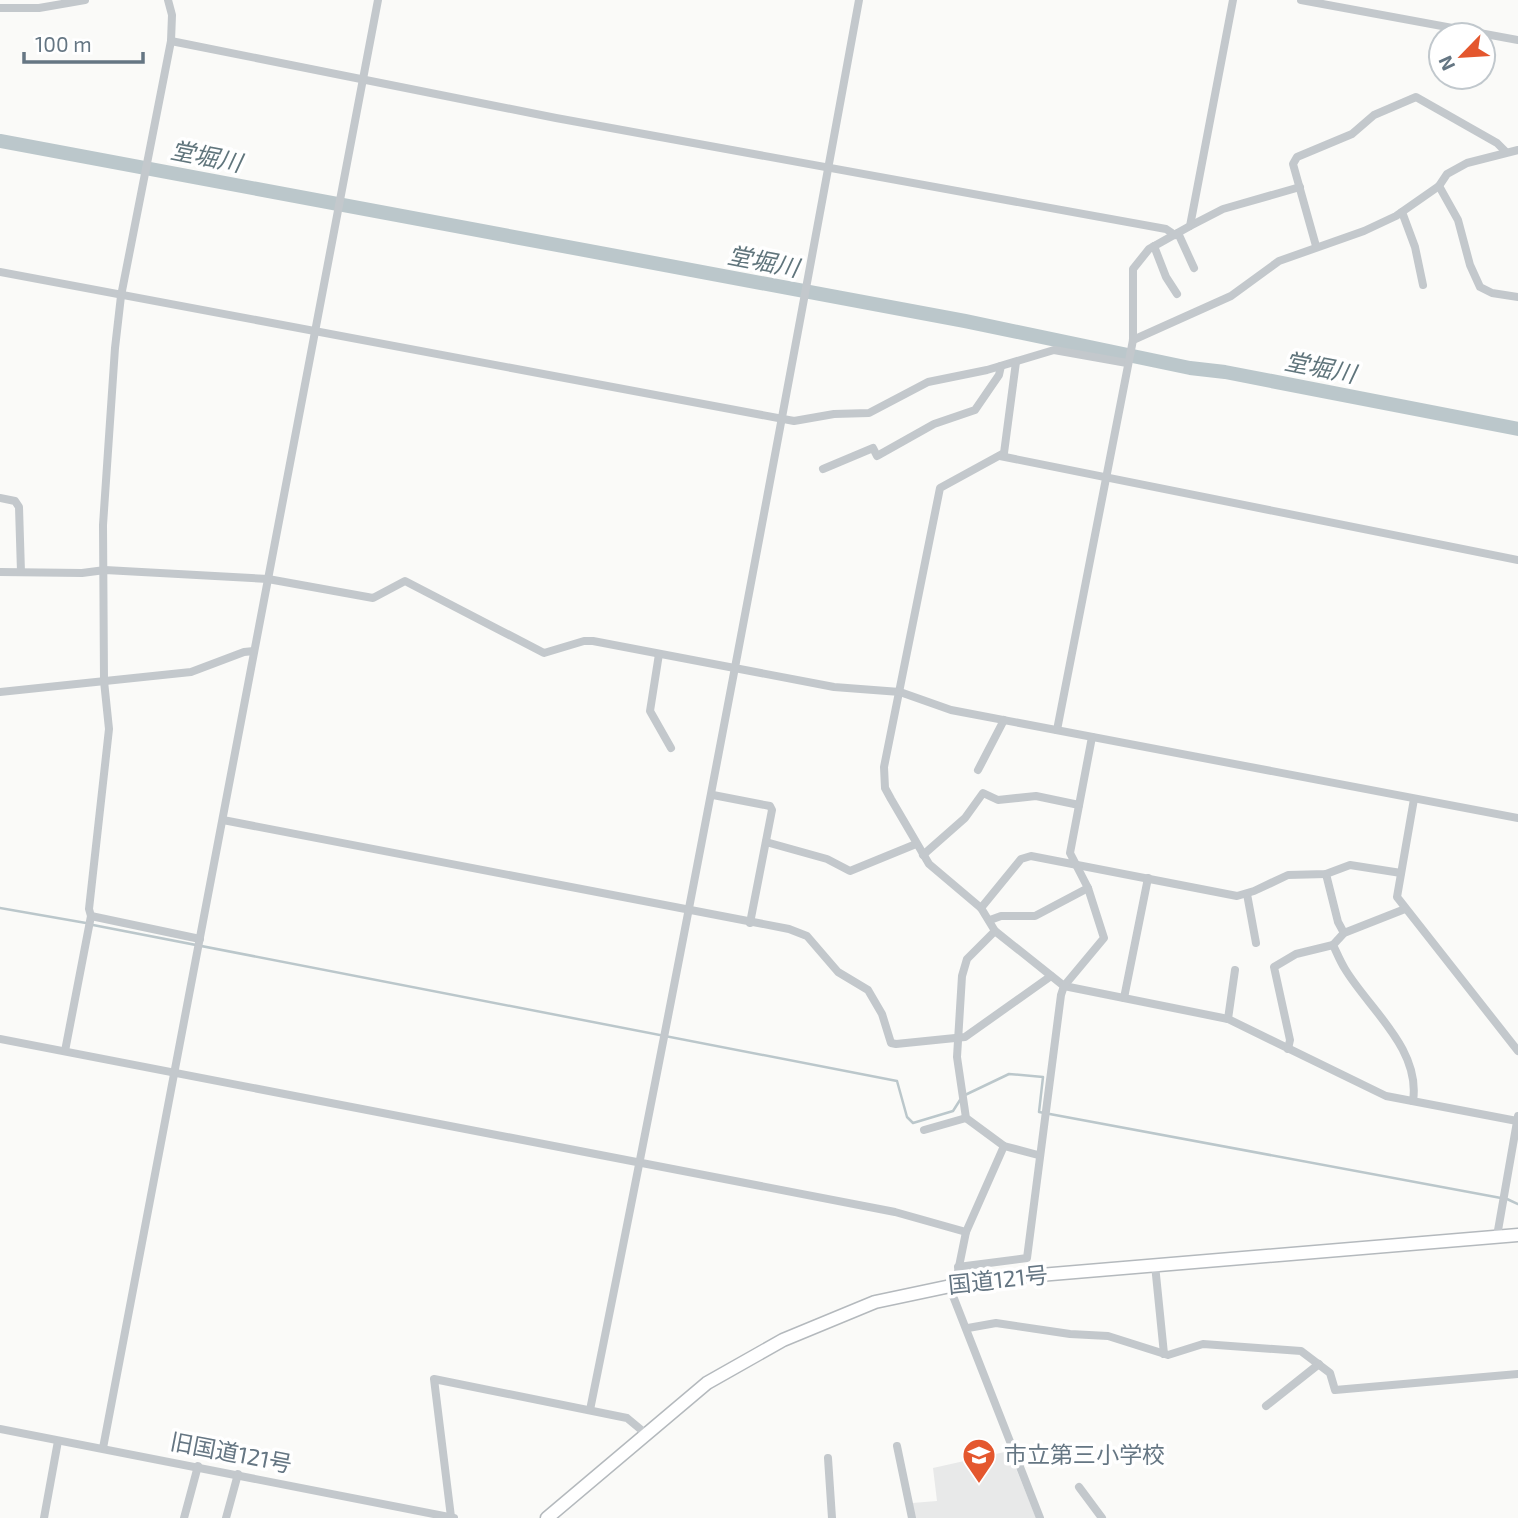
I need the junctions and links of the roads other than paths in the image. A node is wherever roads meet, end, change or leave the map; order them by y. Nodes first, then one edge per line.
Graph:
1 (85, 0) edge
2 (168, 0) edge
3 (378, 0) edge
4 (859, 0) edge
5 (1233, 0) edge
6 (1300, 0) edge
7 (0, 8) edge
8 (1518, 40) edge
9 (170, 41) junction
10 (363, 78) junction
11 (1518, 150) edge
12 (1506, 152) junction
13 (829, 165) junction
14 (1300, 187) junction
15 (1439, 187) junction
16 (1402, 212) junction
17 (1190, 226) junction
18 (1177, 234) junction
19 (1154, 246) junction
20 (1316, 246) junction
21 (1194, 268) dead end
22 (0, 272) edge
23 (1423, 285) dead end
24 (1177, 294) dead end
25 (121, 296) junction
26 (1518, 297) edge
27 (315, 331) junction
28 (1133, 340) junction
29 (1016, 362) junction
30 (1127, 363) junction
31 (1000, 366) junction
32 (779, 419) junction
33 (1000, 456) junction
34 (822, 469) dead end
35 (1108, 476) junction
36 (0, 498) edge
37 (1518, 560) edge
38 (105, 570) junction
39 (0, 572) edge
40 (21, 572) junction
41 (268, 579) junction
42 (254, 651) junction
43 (659, 654) junction
44 (734, 668) junction
45 (104, 681) junction
46 (0, 692) edge
47 (900, 692) junction
48 (1004, 720) junction
49 (1056, 730) junction
50 (1092, 737) junction
51 (671, 748) dead end
52 (978, 770) dead end
53 (713, 795) junction
54 (1414, 799) junction
55 (1079, 805) junction
56 (1518, 818) edge
57 (223, 820) junction
58 (766, 842) junction
59 (916, 844) junction
60 (923, 855) junction
61 (1074, 863) junction
62 (1401, 873) junction
63 (1326, 874) junction
64 (1148, 878) junction
65 (1088, 888) junction
66 (1247, 894) junction
67 (981, 908) junction
68 (1405, 909) junction
69 (689, 911) junction
70 (990, 920) junction
71 (90, 921) junction
72 (750, 923) junction
73 (995, 931) junction
74 (1345, 933) junction
75 (200, 939) junction
76 (1256, 943) dead end
77 (1333, 945) junction
78 (1235, 970) dead end
79 (1051, 976) junction
80 (1064, 986) junction
81 (1124, 998) junction
82 (1228, 1020) junction
83 (957, 1038) junction
84 (0, 1039) edge
85 (1288, 1049) junction
86 (65, 1051) junction
87 (1518, 1051) edge
88 (174, 1073) junction
89 (1413, 1101) junction
90 (966, 1118) junction
91 (1518, 1118) edge
92 (924, 1130) dead end
93 (1004, 1146) junction
94 (1038, 1155) junction
95 (640, 1163) junction
96 (966, 1231) junction
97 (1518, 1235) edge
98 (1497, 1236) junction
99 (1155, 1265) junction
100 (958, 1267) junction
101 (955, 1284) junction
102 (968, 1328) junction
103 (1164, 1354) junction
104 (1319, 1364) junction
105 (1518, 1374) edge
106 (1266, 1406) dead end
107 (590, 1410) junction
108 (0, 1429) edge
109 (645, 1433) junction
110 (58, 1441) junction
111 (897, 1446) dead end
112 (103, 1448) junction
113 (828, 1458) dead end
114 (198, 1466) junction
115 (238, 1474) junction
116 (1079, 1487) dead end
117 (44, 1518) edge
118 (184, 1518) edge
119 (226, 1518) edge
120 (453, 1518) edge
121 (547, 1518) edge
122 (832, 1518) edge
123 (912, 1518) edge
124 (1040, 1518) edge
125 (1102, 1518) edge

1 - 7 street
2 - 9 street
3 - 10 street
4 - 13 street
5 - 17 street
6 - 8 street
9 - 10 street
9 - 25 street
10 - 13 street
10 - 27 street
11 - 12 street
12 - 14 street
12 - 15 street
13 - 18 street
13 - 32 street
14 - 17 street
14 - 20 street
15 - 16 street
15 - 26 street
16 - 20 street
16 - 23 street
17 - 18 street
18 - 19 street
18 - 21 street
19 - 24 street
19 - 28 street
20 - 28 street
22 - 25 street
25 - 27 street
25 - 38 street
27 - 32 street
27 - 41 street
28 - 30 street
29 - 30 street
29 - 31 street
29 - 33 street
30 - 35 street
31 - 32 street
31 - 34 street
32 - 44 street
33 - 35 street
33 - 47 street
35 - 37 street
35 - 49 street
36 - 40 street
38 - 40 street
38 - 41 street
38 - 45 street
39 - 40 street
41 - 42 street
41 - 43 street
42 - 45 street
42 - 57 street
43 - 44 street
43 - 51 street
44 - 47 street
44 - 53 street
45 - 46 street
45 - 71 street
47 - 48 street
47 - 59 street
48 - 49 street
48 - 52 street
49 - 50 street
50 - 54 street
50 - 55 street
53 - 58 street
53 - 69 street
54 - 56 street
54 - 62 street
55 - 60 street
55 - 61 street
57 - 69 street
57 - 75 street
58 - 59 street
58 - 72 street
59 - 60 street
60 - 67 street
61 - 64 street
61 - 65 street
61 - 67 street
62 - 63 street
62 - 68 street
63 - 66 street
63 - 74 street
64 - 66 street
64 - 81 street
65 - 70 street
65 - 80 street
66 - 76 street
67 - 70 street
68 - 74 street
68 - 87 street
69 - 72 street
69 - 95 street
70 - 73 street
71 - 75 street
71 - 86 street
72 - 83 street
73 - 79 street
73 - 83 street
74 - 77 street
75 - 88 street
77 - 85 street
77 - 89 street
78 - 82 street
79 - 80 street
79 - 83 street
80 - 81 street
80 - 94 street
81 - 82 street
82 - 85 street
83 - 90 street
84 - 86 street
85 - 89 street
86 - 88 street
88 - 95 street
88 - 112 street
89 - 91 street
90 - 92 street
90 - 93 street
91 - 98 street
93 - 94 street
93 - 96 street
94 - 100 street
95 - 96 street
95 - 107 street
96 - 100 street
97 - 98 highway, 国道121号
98 - 99 highway, 国道121号
99 - 101 highway, 国道121号
99 - 103 street
100 - 101 street
101 - 102 street
101 - 109 highway, 国道121号
102 - 103 street
102 - 124 street
103 - 104 street
104 - 105 street
104 - 106 street
107 - 109 street
107 - 120 street
108 - 110 street, 旧国道121号
109 - 121 highway, 国道121号
110 - 112 street, 旧国道121号
110 - 117 street
111 - 123 street
112 - 114 street, 旧国道121号
113 - 122 street
114 - 115 street, 旧国道121号
114 - 118 street
115 - 119 street
115 - 120 street, 旧国道121号
116 - 125 street

